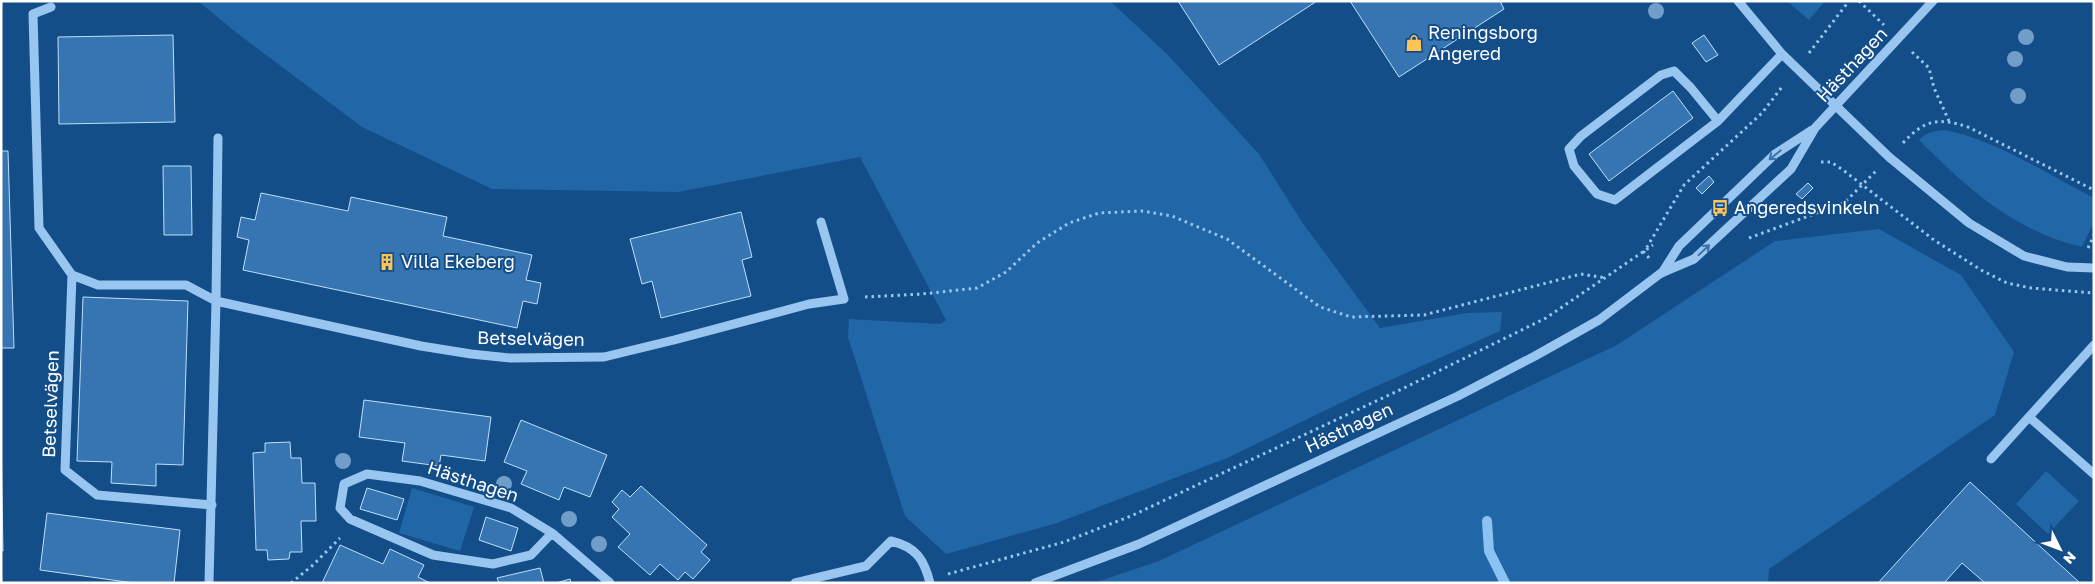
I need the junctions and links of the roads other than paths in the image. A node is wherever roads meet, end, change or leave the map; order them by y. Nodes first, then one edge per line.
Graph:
1 (1738, 1) edge
2 (1933, 1) edge
3 (51, 7) dead end
4 (1782, 54) junction
5 (1836, 106) junction
6 (1718, 121) junction
7 (1816, 128) junction
8 (218, 138) dead end
9 (821, 222) dead end
10 (2094, 268) edge
11 (1661, 273) junction
12 (72, 275) junction
13 (216, 300) junction
14 (2094, 345) edge
15 (2029, 417) junction
16 (1991, 459) dead end
17 (2094, 474) edge
18 (212, 505) junction
19 (552, 533) junction
20 (930, 581) edge
21 (209, 583) edge
22 (610, 583) edge
23 (796, 583) edge
24 (1036, 583) edge

1 - 4 street
2 - 5 street, Hästhagen
3 - 12 street
4 - 5 street
4 - 6 street
5 - 7 street, Hästhagen
5 - 10 street
6 - 6 street
7 -> 11 street, Hästhagen
11 -> 7 street, Hästhagen
8 - 13 street
9 - 13 street, Betselvägen
11 - 24 street, Hästhagen
12 - 13 street, Betselvägen
12 - 18 street, Betselvägen
13 - 18 street
14 - 15 street
15 - 16 street
15 - 17 street
18 - 21 street
19 - 19 street, Hästhagen
19 - 22 street, Hästhagen
20 - 23 street

